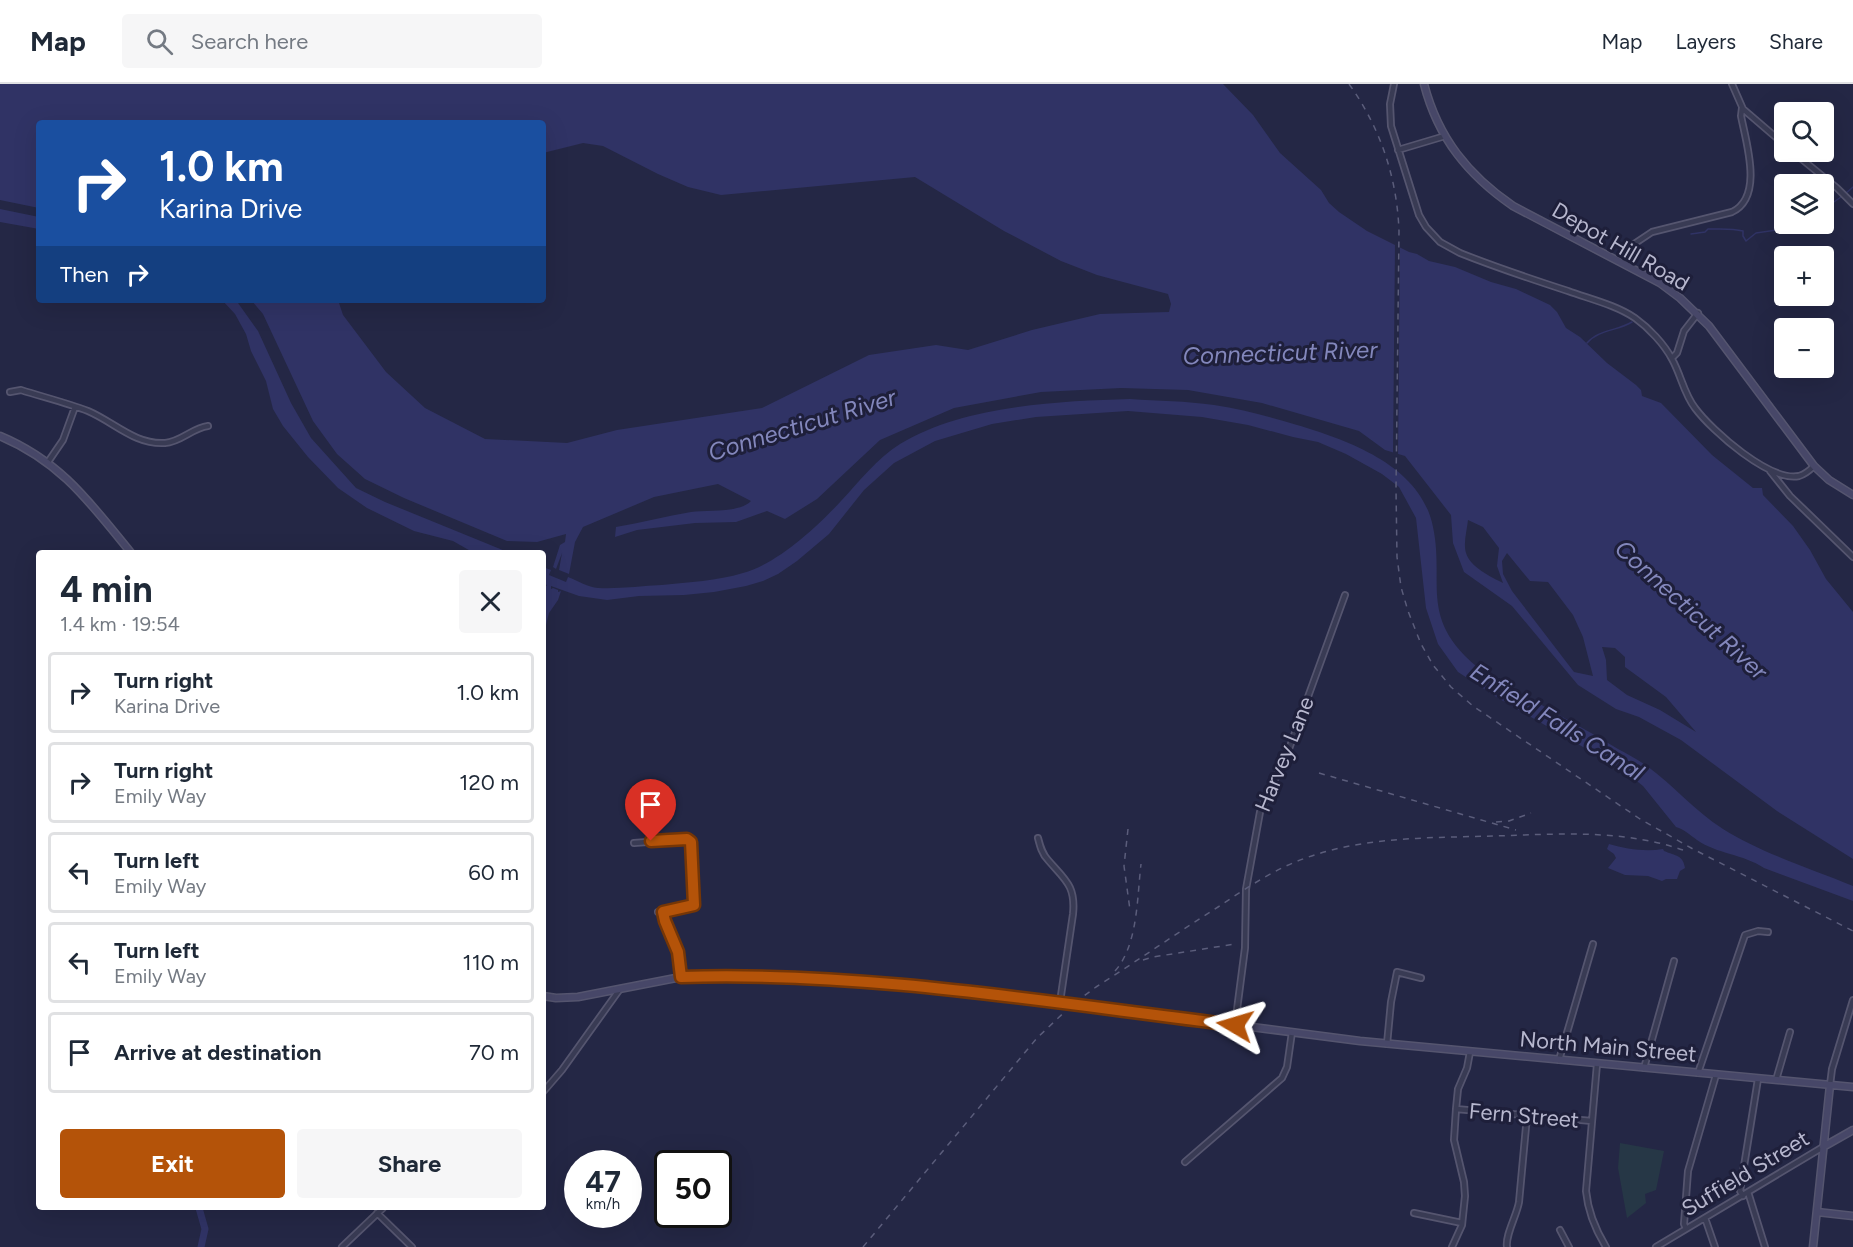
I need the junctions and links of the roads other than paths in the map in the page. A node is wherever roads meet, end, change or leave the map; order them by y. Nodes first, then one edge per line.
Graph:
1 (1394, 84) edge
2 (1425, 84) edge
3 (1732, 84) edge
4 (1742, 108) junction
5 (1774, 135) edge
6 (1445, 136) junction
7 (1398, 150) junction
8 (1805, 162) edge
9 (1852, 202) edge
10 (1623, 263) junction
11 (1698, 313) junction
12 (1672, 358) junction
13 (10, 392) dead end
14 (75, 407) junction
15 (208, 426) dead end
16 (0, 436) edge
17 (48, 462) junction
18 (1815, 466) junction
19 (1770, 471) junction
20 (1853, 495) edge
21 (129, 550) edge
22 (1853, 557) edge
23 (1345, 595) dead end
24 (1038, 838) dead end
25 (634, 843) dead end
26 (1768, 932) dead end
27 (1593, 944) dead end
28 (1674, 961) dead end
29 (681, 977) junction
30 (1421, 978) dead end
31 (620, 989) junction
32 (546, 996) edge
33 (1853, 1000) edge
34 (1060, 1002) junction
35 (1235, 1025) junction
36 (1292, 1032) junction
37 (1790, 1032) dead end
38 (1387, 1044) junction
39 (1470, 1052) junction
40 (1558, 1060) junction
41 (1597, 1064) junction
42 (1644, 1068) junction
43 (1698, 1073) junction
44 (1716, 1075) junction
45 (1758, 1079) junction
46 (1776, 1080) junction
47 (1830, 1085) junction
48 (1853, 1087) edge
49 (546, 1089) edge
50 (1456, 1109) junction
51 (1527, 1116) junction
52 (1592, 1121) junction
53 (1853, 1130) edge
54 (1823, 1147) junction
55 (1185, 1162) dead end
56 (1748, 1192) junction
57 (1743, 1196) junction
58 (381, 1210) edge
59 (1817, 1212) junction
60 (377, 1213) junction
61 (1414, 1213) dead end
62 (1853, 1216) edge
63 (1705, 1218) junction
64 (1462, 1223) junction
65 (1686, 1229) junction
66 (1560, 1230) dead end
67 (342, 1247) edge
68 (412, 1247) edge
69 (1452, 1247) edge
70 (1507, 1247) edge
71 (1569, 1247) edge
72 (1606, 1247) edge
73 (1656, 1247) edge
74 (1715, 1247) edge
75 (1765, 1247) edge
76 (1813, 1247) edge

1 - 7 street
2 - 6 main road, Depot Hill Road
3 - 4 street
4 - 5 street
4 - 10 street
6 - 7 street
6 - 10 main road, Depot Hill Road
7 - 12 street
8 - 9 street
10 - 11 main road, Depot Hill Road
11 - 12 street
11 - 18 main road, Depot Hill Road
12 - 19 street
13 - 14 street
14 - 15 street
14 - 17 street
16 - 17 main road
17 - 21 main road
18 - 19 street
18 - 20 main road, Depot Hill Road
19 - 22 street
23 - 35 street, Harvey Lane
24 - 34 street
25 - 29 street
26 - 43 street
27 - 40 street
28 - 42 street
29 - 31 main road, North Main Street
29 - 34 main road, North Main Street
30 - 38 street
31 - 32 main road, North Main Street
31 - 49 street
33 - 47 street
34 - 35 main road, North Main Street
35 - 36 main road, North Main Street
36 - 38 main road, North Main Street
36 - 55 street
37 - 46 street
38 - 39 main road, North Main Street
39 - 40 main road, North Main Street
39 - 50 street
40 - 41 main road, North Main Street
41 - 42 main road, North Main Street
41 - 52 street
42 - 43 main road, North Main Street
43 - 44 main road, North Main Street
44 - 45 main road, North Main Street
44 - 65 street
45 - 46 main road, North Main Street
45 - 57 street
46 - 47 main road, North Main Street
47 - 48 main road, North Main Street
47 - 54 main road
50 - 51 street, Fern Street
50 - 64 street
51 - 52 street, Fern Street
51 - 70 street
52 - 72 street
53 - 54 main road, Suffield Street
54 - 56 street, Suffield Street
54 - 59 main road
56 - 57 street, Suffield Street
56 - 75 street
57 - 63 street, Suffield Street
58 - 60 street
59 - 62 main road
59 - 76 main road
60 - 67 street
60 - 68 street
61 - 64 street
63 - 65 street, Suffield Street
63 - 74 street
64 - 69 street
65 - 73 street, Suffield Street
66 - 71 street

